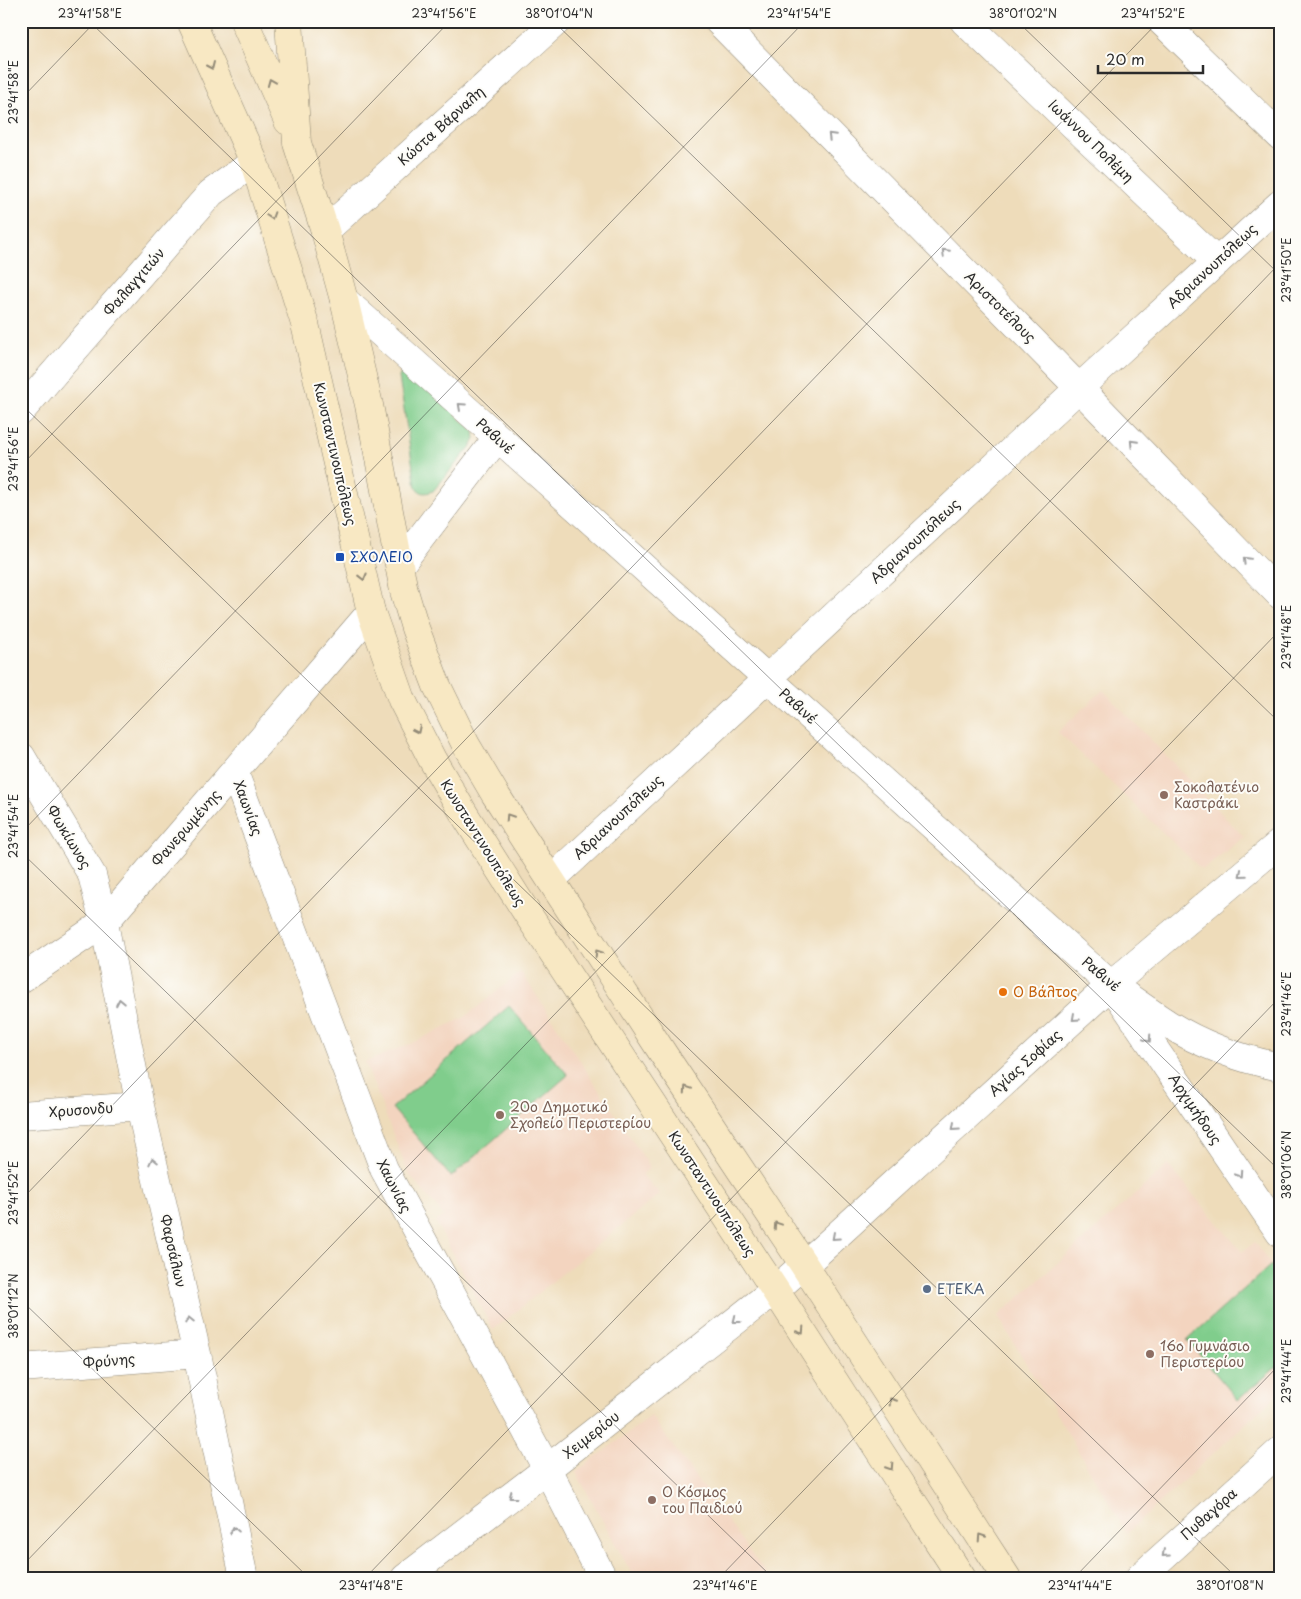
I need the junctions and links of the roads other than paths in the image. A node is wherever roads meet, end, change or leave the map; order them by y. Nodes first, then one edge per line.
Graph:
1 (191, 21) edge
2 (244, 21) edge
3 (289, 21) edge
4 (557, 21) edge
5 (718, 21) edge
6 (964, 21) edge
7 (1161, 21) edge
8 (1280, 136) edge
9 (297, 143) junction
10 (254, 162) junction
11 (1280, 204) edge
12 (325, 231) junction
13 (1217, 262) junction
14 (344, 300) junction
15 (1079, 388) junction
16 (21, 411) edge
17 (498, 438) junction
18 (400, 565) junction
19 (1280, 595) edge
20 (372, 612) junction
21 (767, 678) junction
22 (21, 756) edge
23 (234, 772) junction
24 (1280, 843) edge
25 (551, 880) junction
26 (104, 923) junction
27 (21, 979) edge
28 (1111, 985) junction
29 (1280, 1066) edge
30 (140, 1106) junction
31 (21, 1114) edge
32 (1280, 1233) edge
33 (804, 1265) junction
34 (775, 1290) junction
35 (197, 1354) junction
36 (21, 1368) edge
37 (1280, 1451) edge
38 (547, 1469) junction
39 (244, 1578) edge
40 (405, 1578) edge
41 (603, 1578) edge
42 (962, 1578) edge
43 (1007, 1578) edge
44 (1138, 1578) edge

1 -> 10 main road, Κωνσταντινουπόλεως
9 -> 2 main road
3 - 9 main road
4 - 12 street, Κώστα Βάρναλη
15 -> 5 street, Αριστοτέλους
6 - 13 street, Ιωάννου Πολέμη
7 - 8 street
9 - 12 main road
10 - 16 street, Φαλαγγιτών
10 -> 20 main road, Κωνσταντινουπόλεως
11 - 13 street, Αδριανουπόλεως
12 - 14 main road
13 - 15 street, Αδριανουπόλεως
17 -> 14 street, Ραβινέ
14 - 18 main road
19 -> 15 street, Αριστοτέλους
15 - 21 street, Αδριανουπόλεως
17 - 18 street
17 - 21 street, Ραβινέ
25 -> 18 main road
20 - 23 street, Φανερωμένης
20 -> 34 main road, Κωνσταντινουπόλεως
21 - 25 street, Αδριανουπόλεως
21 - 28 street, Ραβινέ
22 - 26 street, Φωκίωνος
23 - 26 street, Φανερωμένης
23 - 38 street, Χαωνίας
24 -> 28 street, Αγίας Σοφίας
33 -> 25 main road
26 - 27 street, Φανερωμένης
30 -> 26 street, Φαρσάλων
28 - 29 street, Ραβινέ
28 -> 32 street, Αρχιμήδους
28 -> 33 street, Αγίας Σοφίας
30 - 31 street, Χρυσονδυ
35 -> 30 street, Φαρσάλων
33 - 34 street, Αγίας Σοφίας
43 -> 33 main road
34 -> 38 street, Χειμερίου
34 -> 42 main road, Κωνσταντινουπόλεως
35 - 36 street, Φρύνης
39 -> 35 street, Φαρσάλων
37 -> 44 street, Πυθαγόρα
38 -> 40 street, Χειμερίου
38 - 41 street, Χαωνίας

